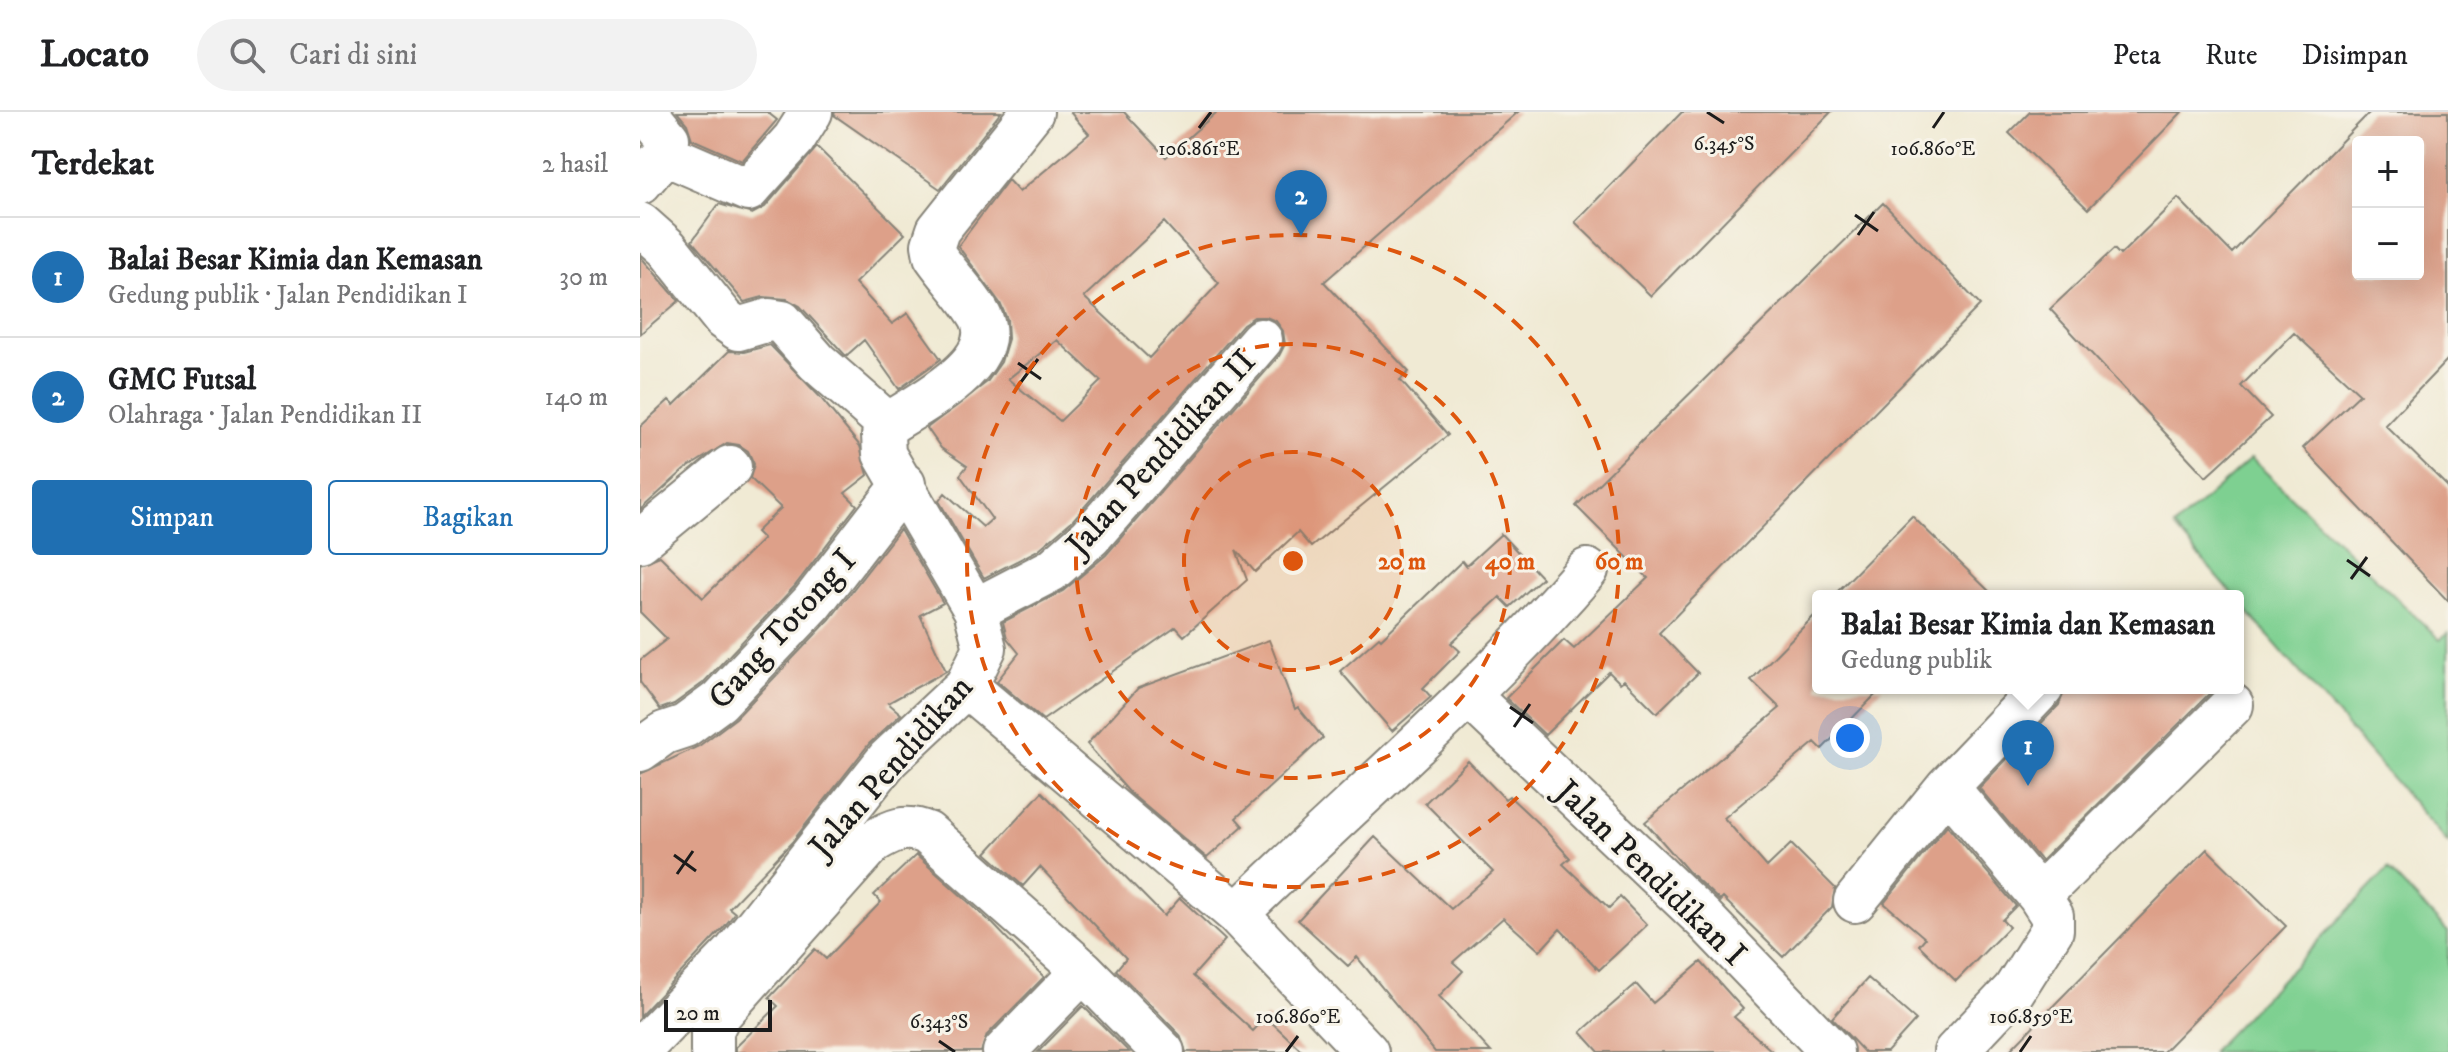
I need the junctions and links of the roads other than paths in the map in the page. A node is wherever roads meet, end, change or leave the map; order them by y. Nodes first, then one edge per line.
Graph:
1 (646, 112) edge
2 (811, 112) edge
3 (1032, 112) edge
4 (652, 168) edge
5 (640, 224) edge
6 (1261, 340) dead end
7 (888, 424) junction
8 (730, 467) dead end
9 (904, 484) junction
10 (640, 541) edge
11 (1587, 570) dead end
12 (975, 610) junction
13 (966, 686) junction
14 (2036, 694) edge
15 (1469, 696) junction
16 (2232, 705) dead end
17 (640, 750) edge
18 (1947, 787) junction
19 (2039, 896) junction
20 (1855, 901) dead end
21 (1237, 914) junction
22 (1083, 971) junction
23 (640, 1050) edge
24 (712, 1052) edge
25 (1004, 1052) edge
26 (1163, 1052) edge
27 (1367, 1052) edge
28 (1832, 1052) edge
29 (1955, 1052) edge

1 - 4 street
2 - 4 street
3 - 7 street
5 - 7 street
6 - 12 street, Jalan Pendidikan II
7 - 9 street, Jalan Pendidikan
8 - 10 street
9 - 12 street, Jalan Pendidikan
9 - 17 street, Gang Totong I
11 - 15 street
12 - 13 street, Jalan Pendidikan
13 - 21 street
13 - 23 street, Jalan Pendidikan
14 - 18 street
15 - 21 street
15 - 28 street, Jalan Pendidikan I
16 - 19 street
18 - 19 street
18 - 20 street
19 - 29 street
21 - 27 street
22 - 24 street
22 - 25 street
22 - 26 street

